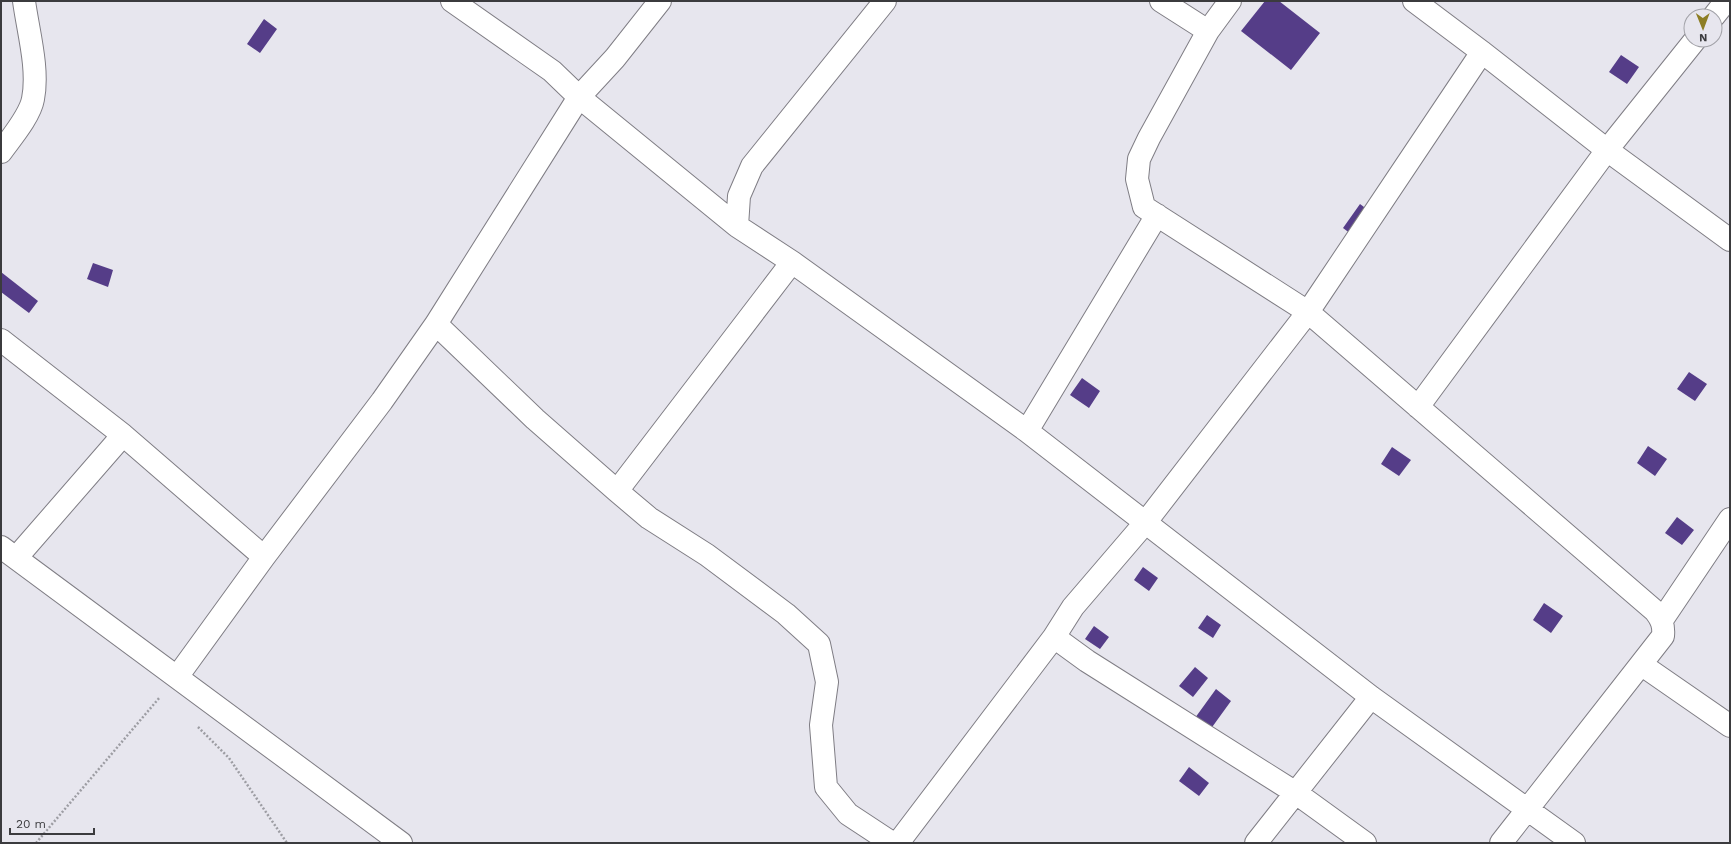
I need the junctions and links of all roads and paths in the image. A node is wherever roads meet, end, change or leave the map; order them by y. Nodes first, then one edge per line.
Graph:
1 (24, 1) edge
2 (452, 1) edge
3 (660, 1) edge
4 (885, 1) edge
5 (1161, 1) edge
6 (1230, 1) edge
7 (1414, 1) edge
8 (1208, 32) junction
9 (1689, 48) edge
10 (1482, 52) junction
11 (579, 97) junction
12 (1607, 150) junction
13 (1, 152) edge
14 (1157, 215) junction
15 (738, 226) junction
16 (1727, 231) edge
17 (792, 262) junction
18 (1308, 312) junction
19 (436, 324) junction
20 (1, 340) edge
21 (1418, 407) junction
22 (1027, 431) junction
23 (123, 435) junction
24 (617, 491) junction
25 (1730, 519) edge
26 (1145, 523) junction
27 (9, 552) edge
28 (264, 557) junction
29 (1662, 620) junction
30 (1054, 637) junction
31 (1642, 665) junction
32 (177, 677) junction
33 (1371, 697) junction
34 (196, 726) dead end
35 (1730, 726) edge
36 (1296, 793) junction
37 (1527, 808) junction
38 (36, 843) edge
39 (287, 843) edge
40 (401, 843) edge
41 (892, 843) edge
42 (898, 843) edge
43 (1256, 843) edge
44 (1365, 843) edge
45 (1501, 843) edge
46 (1574, 843) edge

1 - 13 street
2 - 11 street
3 - 11 street
4 - 15 street
5 - 8 street
6 - 8 street
7 - 10 street
8 - 14 street
9 - 12 street
10 - 12 street
10 - 18 street
11 - 15 street
11 - 19 street
12 - 16 street
12 - 21 street
14 - 18 street
14 - 22 street
15 - 17 street
17 - 22 street
17 - 24 street
18 - 21 street
18 - 26 street
19 - 24 street
19 - 28 street
20 - 23 street
21 - 29 street
22 - 26 street
23 - 27 street
23 - 28 street
24 - 41 street
25 - 29 street
26 - 30 street
26 - 33 street
27 - 32 street
28 - 32 street
29 - 31 street
30 - 36 street
30 - 42 street
31 - 35 street
31 - 37 street
32 - 38 path
32 - 40 street
33 - 36 street
33 - 37 street
34 - 39 path
36 - 43 street
36 - 44 street
37 - 45 street
37 - 46 street

